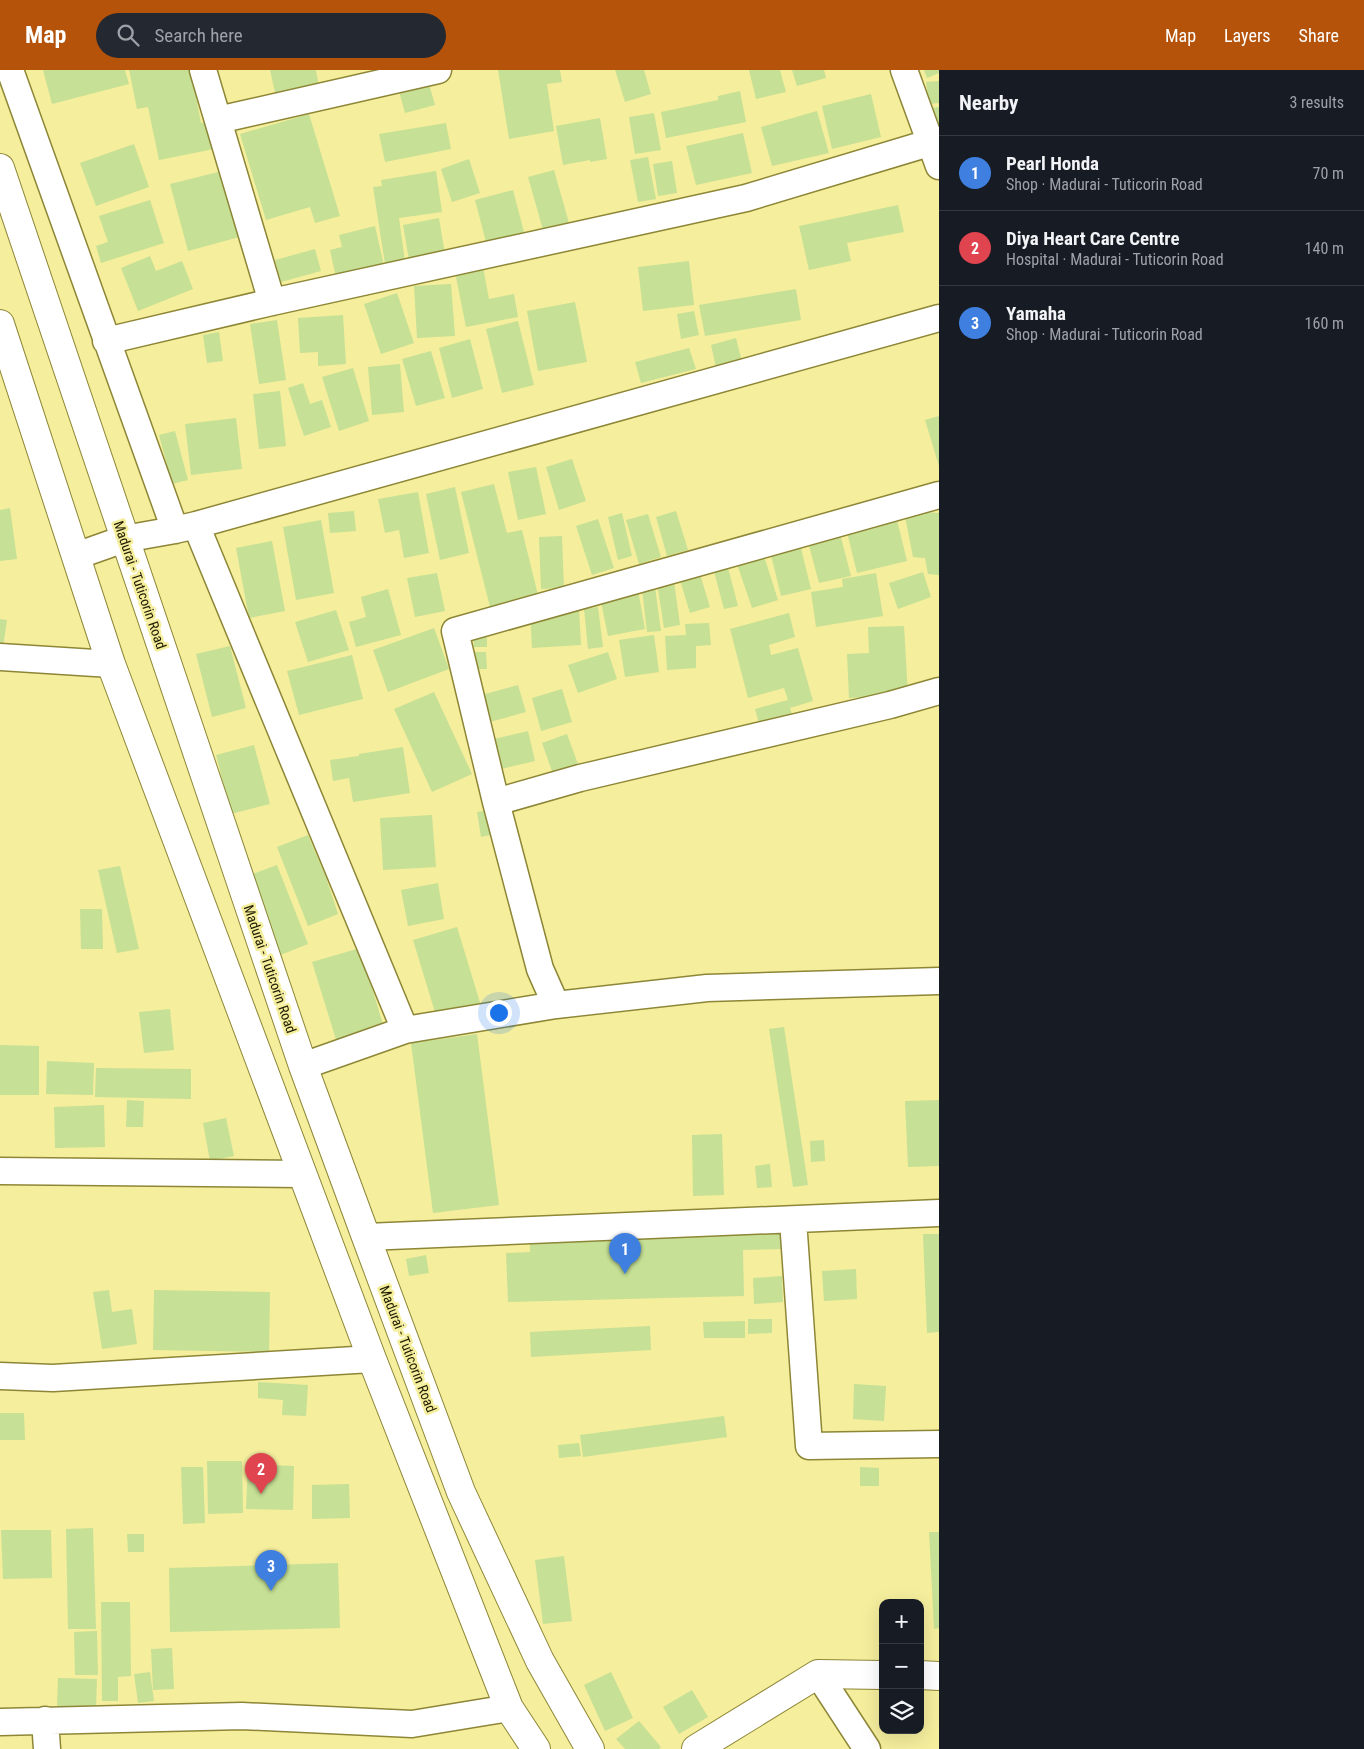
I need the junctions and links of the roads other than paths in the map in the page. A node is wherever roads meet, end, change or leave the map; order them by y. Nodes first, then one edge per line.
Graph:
1 (10, 70) edge
2 (203, 70) edge
3 (438, 70) edge
4 (904, 70) edge
5 (218, 120) junction
6 (936, 150) edge
7 (0, 168) edge
8 (272, 302) junction
9 (939, 318) edge
10 (0, 324) edge
11 (106, 341) junction
12 (939, 495) edge
13 (185, 528) junction
14 (124, 539) junction
15 (76, 556) junction
16 (0, 657) edge
17 (111, 664) junction
18 (939, 691) edge
19 (496, 802) junction
20 (939, 981) edge
21 (556, 1005) junction
22 (405, 1030) junction
23 (303, 1066) junction
24 (0, 1171) edge
25 (302, 1174) junction
26 (939, 1213) edge
27 (793, 1220) junction
28 (366, 1237) junction
29 (372, 1359) junction
30 (0, 1376) edge
31 (939, 1444) edge
32 (818, 1674) junction
33 (879, 1675) edge
34 (924, 1675) edge
35 (939, 1676) edge
36 (509, 1708) junction
37 (45, 1720) junction
38 (0, 1722) edge
39 (47, 1749) edge
40 (536, 1749) edge
41 (590, 1749) edge
42 (696, 1749) edge
43 (867, 1749) edge

1 - 11 street
2 - 5 street
3 - 5 street
4 - 6 street
5 - 8 street
6 - 8 street
7 - 14 main road, Madurai - Tuticorin Road
8 - 11 street
9 - 13 street
10 - 15 main road
11 - 13 street
12 - 19 street
13 - 14 street
13 - 22 street
14 - 15 street
14 - 23 main road, Madurai - Tuticorin Road
15 - 17 main road
16 - 17 street
17 - 25 main road
18 - 19 street
19 - 21 street
20 - 21 street
21 - 22 street
22 - 23 street
23 - 28 main road, Madurai - Tuticorin Road
24 - 25 street
25 - 29 main road
26 - 27 street
27 - 28 street
27 - 31 street
28 - 41 main road, Madurai - Tuticorin Road
29 - 30 street
29 - 36 main road
32 - 33 main road
32 - 42 main road
32 - 43 street
34 - 35 main road
36 - 37 street
36 - 40 main road
37 - 38 street
37 - 39 street

